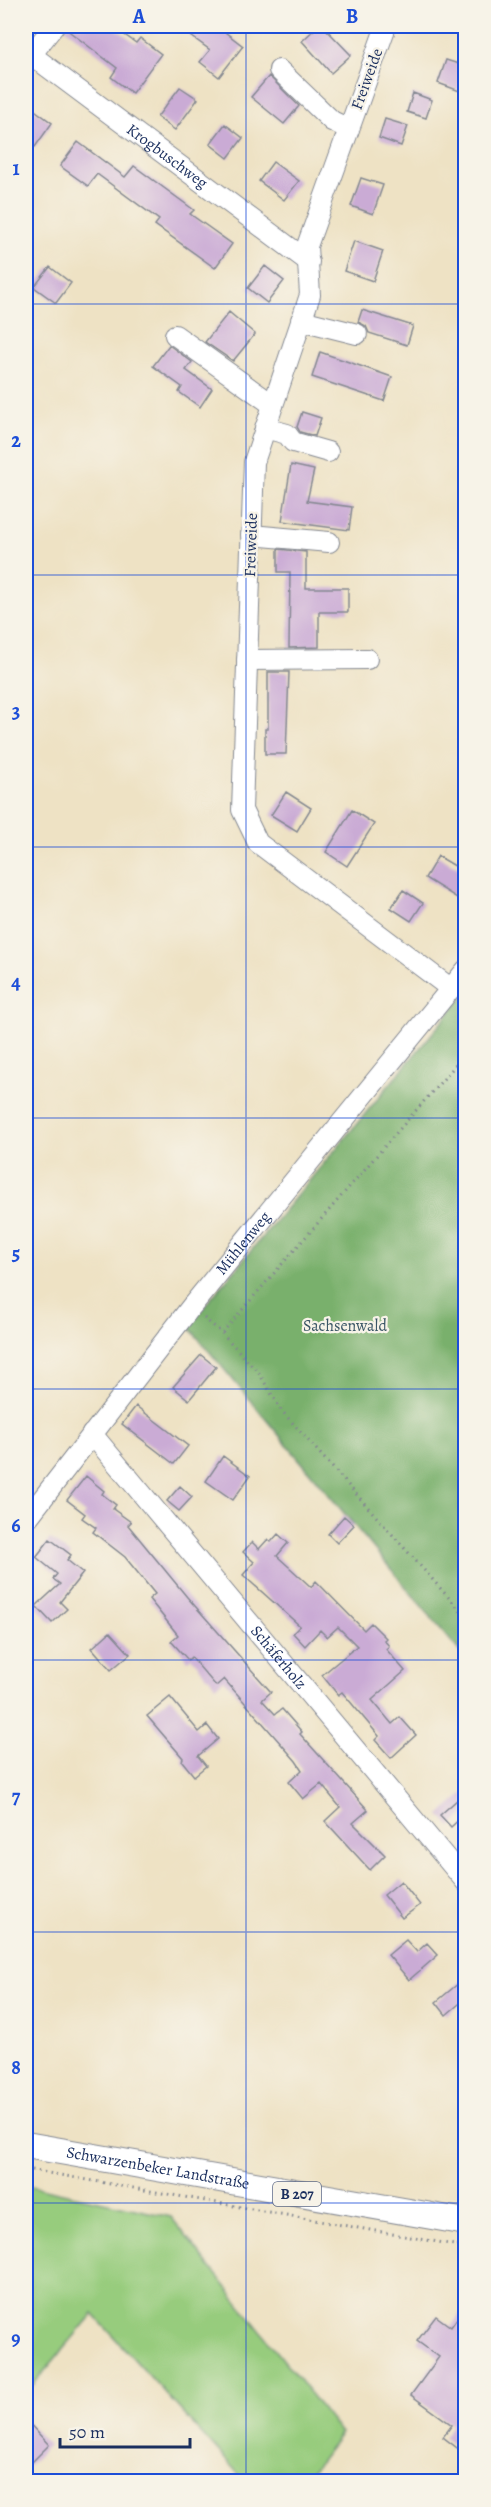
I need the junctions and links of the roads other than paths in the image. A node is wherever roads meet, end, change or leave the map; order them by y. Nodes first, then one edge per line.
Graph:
1 (54, 26) edge
2 (386, 26) edge
3 (28, 53) edge
4 (279, 70) dead end
5 (349, 129) junction
6 (309, 262) junction
7 (301, 320) junction
8 (357, 334) dead end
9 (175, 335) dead end
10 (273, 405) junction
11 (265, 428) junction
12 (328, 452) dead end
13 (251, 535) junction
14 (329, 542) dead end
15 (367, 659) dead end
16 (247, 660) junction
17 (465, 970) edge
18 (450, 988) junction
19 (92, 1434) junction
20 (26, 1520) edge
21 (465, 1882) edge
22 (26, 2145) edge
23 (465, 2223) edge

1 - 3 street
2 - 5 street, Freiweide
3 - 6 street, Krogbuschweg
4 - 5 street
5 - 6 street, Freiweide
6 - 7 street, Freiweide
7 - 8 street
7 - 10 street, Freiweide
9 - 10 street
10 - 11 street, Freiweide
11 - 12 street
11 - 13 street, Freiweide
13 - 14 street
13 - 16 street, Freiweide
15 - 16 street
16 - 18 street, Freiweide
17 - 18 street, Mühlenweg
18 - 19 street, Mühlenweg
19 - 20 street, Mühlenweg
19 - 21 street, Schäferholz
22 - 23 main road, Schwarzenbeker Landstraße / B 207

